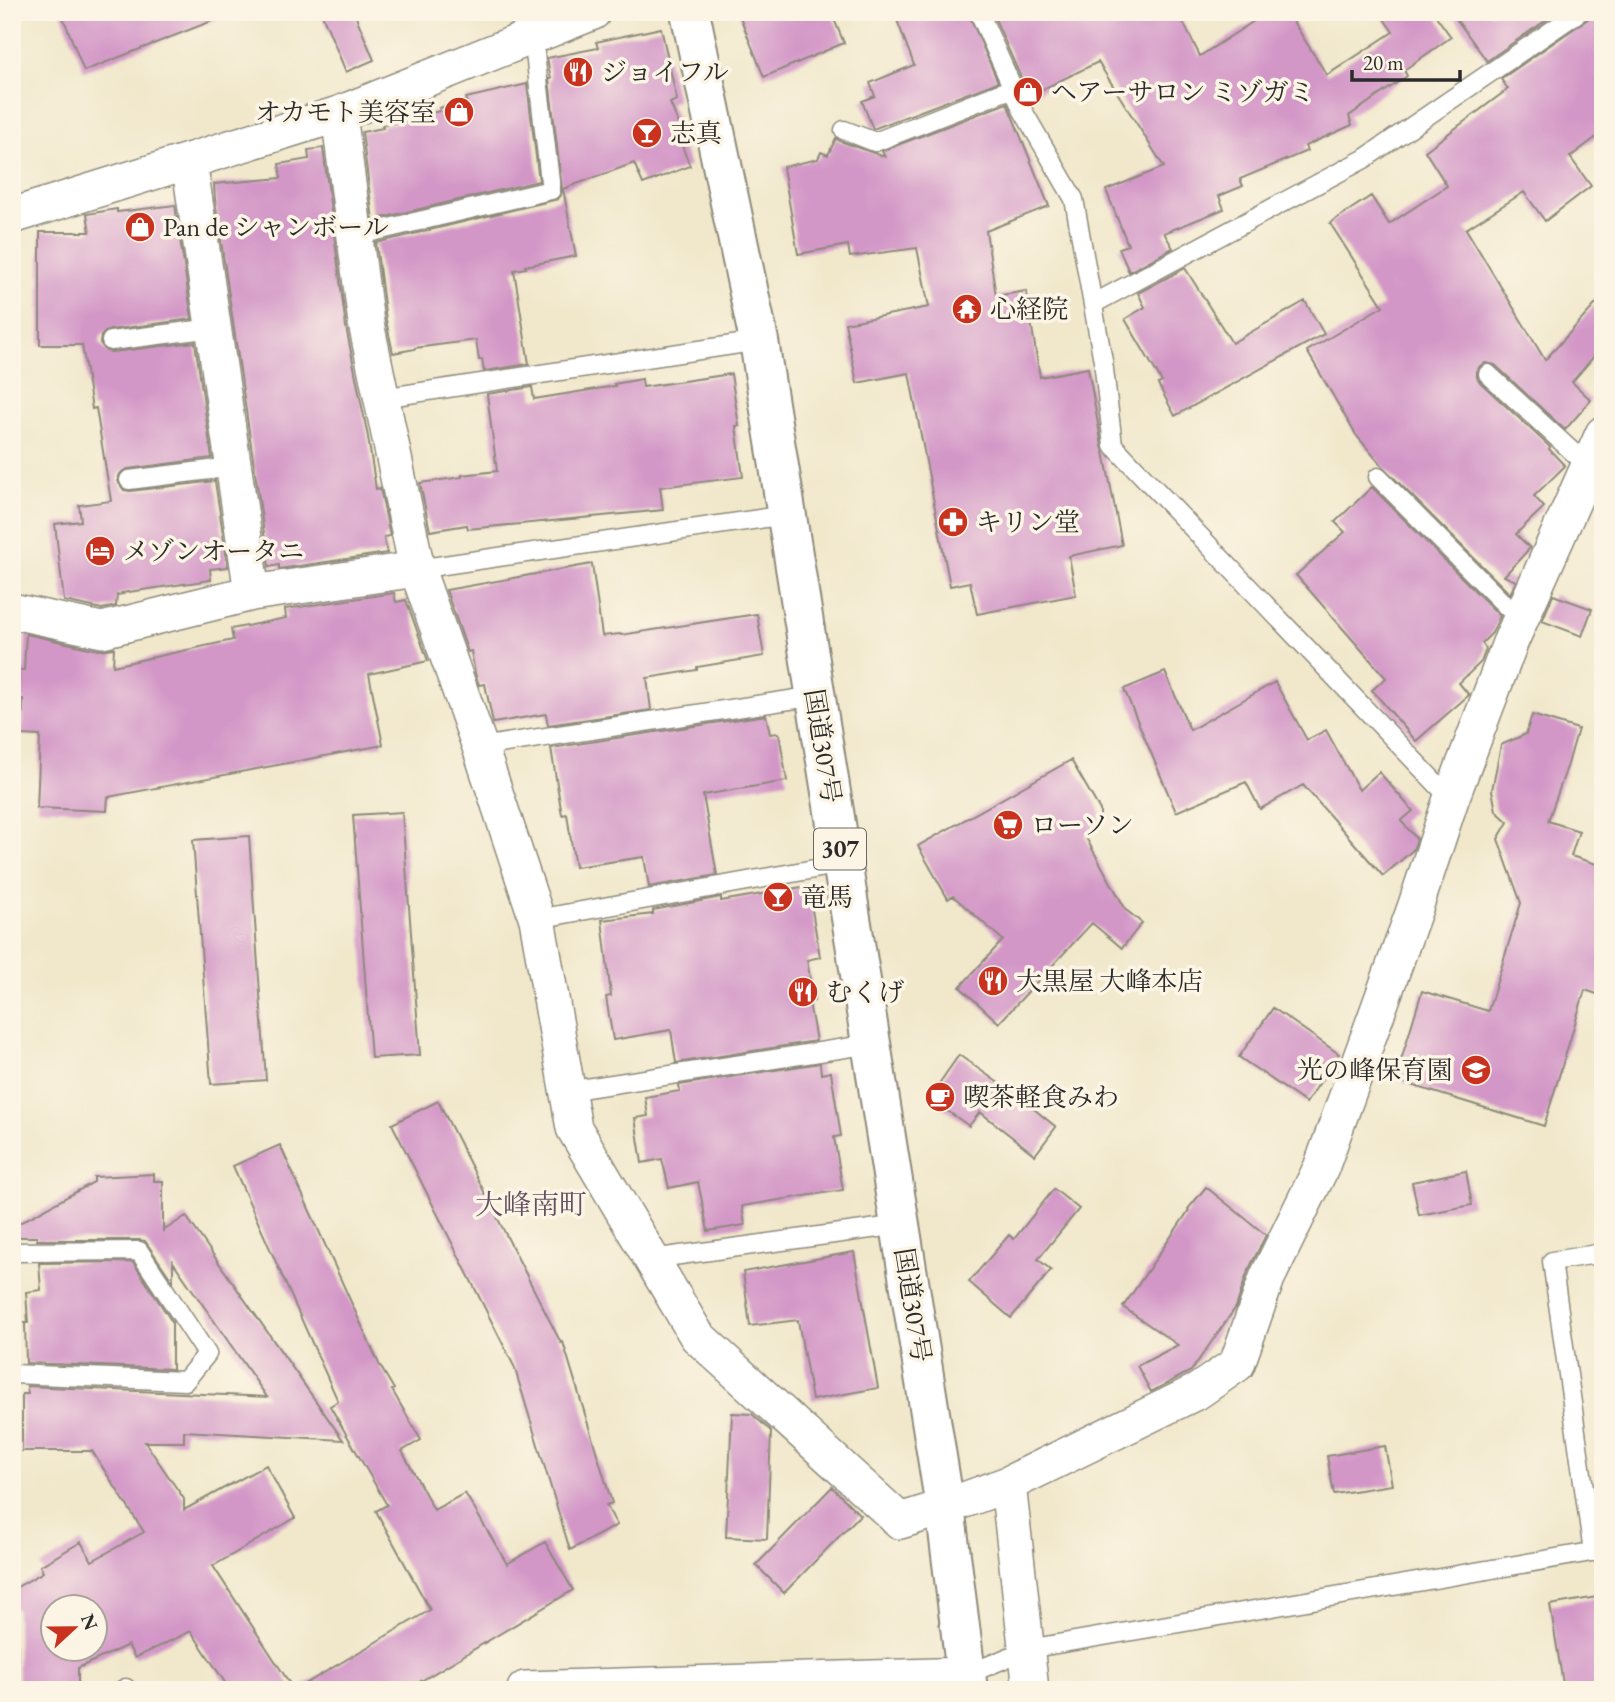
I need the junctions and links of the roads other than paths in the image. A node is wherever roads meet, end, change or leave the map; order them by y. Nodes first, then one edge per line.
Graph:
1 (593, 12) edge
2 (691, 12) edge
3 (979, 12) edge
4 (1578, 12) edge
5 (533, 36) junction
6 (1013, 88) junction
7 (339, 114) junction
8 (844, 130) dead end
9 (189, 161) junction
10 (12, 216) edge
11 (355, 236) junction
12 (1093, 304) junction
13 (213, 328) junction
14 (111, 341) dead end
15 (759, 341) junction
16 (1488, 374) dead end
17 (382, 398) junction
18 (1603, 433) edge
19 (1588, 466) junction
20 (234, 467) junction
21 (1378, 477) dead end
22 (129, 480) dead end
23 (786, 514) junction
24 (417, 569) junction
25 (252, 593) junction
26 (12, 611) edge
27 (1520, 621) junction
28 (816, 696) junction
29 (480, 747) junction
30 (1451, 799) junction
31 (842, 864) junction
32 (537, 919) junction
33 (871, 1045) junction
34 (567, 1090) junction
35 (900, 1225) junction
36 (12, 1252) edge
37 (1603, 1252) edge
38 (651, 1259) junction
39 (12, 1374) edge
40 (1008, 1484) junction
41 (945, 1507) junction
42 (1598, 1551) edge
43 (1028, 1649) junction
44 (967, 1683) edge
45 (525, 1689) edge
46 (1031, 1690) edge

1 - 5 street
2 - 15 highway, 国道307号 / 307
3 - 6 lane
4 - 12 lane
5 - 7 street
5 - 11 lane
6 - 8 lane
6 - 12 lane
7 - 9 street
7 - 11 street
9 - 10 street
9 - 13 street
11 - 17 street
12 - 30 lane
13 - 14 lane
13 - 20 street
15 - 17 lane
15 - 23 highway, 国道307号 / 307
16 - 19 lane
17 - 24 street
18 - 19 street
19 - 27 street
20 - 22 lane
20 - 25 street
21 - 27 lane
23 - 24 lane
23 - 28 highway, 国道307号 / 307
24 - 25 street
24 - 29 street
25 - 26 street
27 - 30 street
28 - 29 lane
28 - 31 highway, 国道307号 / 307
29 - 32 street
30 - 40 street
31 - 32 lane
31 - 33 highway, 国道307号 / 307
32 - 34 street
33 - 34 lane
33 - 35 highway, 国道307号 / 307
34 - 38 street
35 - 38 lane
35 - 41 highway, 国道307号 / 307
36 - 39 lane
37 - 42 lane
38 - 41 street
40 - 41 street
40 - 43 street
41 - 44 highway, 国道307号 / 307
42 - 43 lane
43 - 44 lane
43 - 46 street
44 - 45 street

